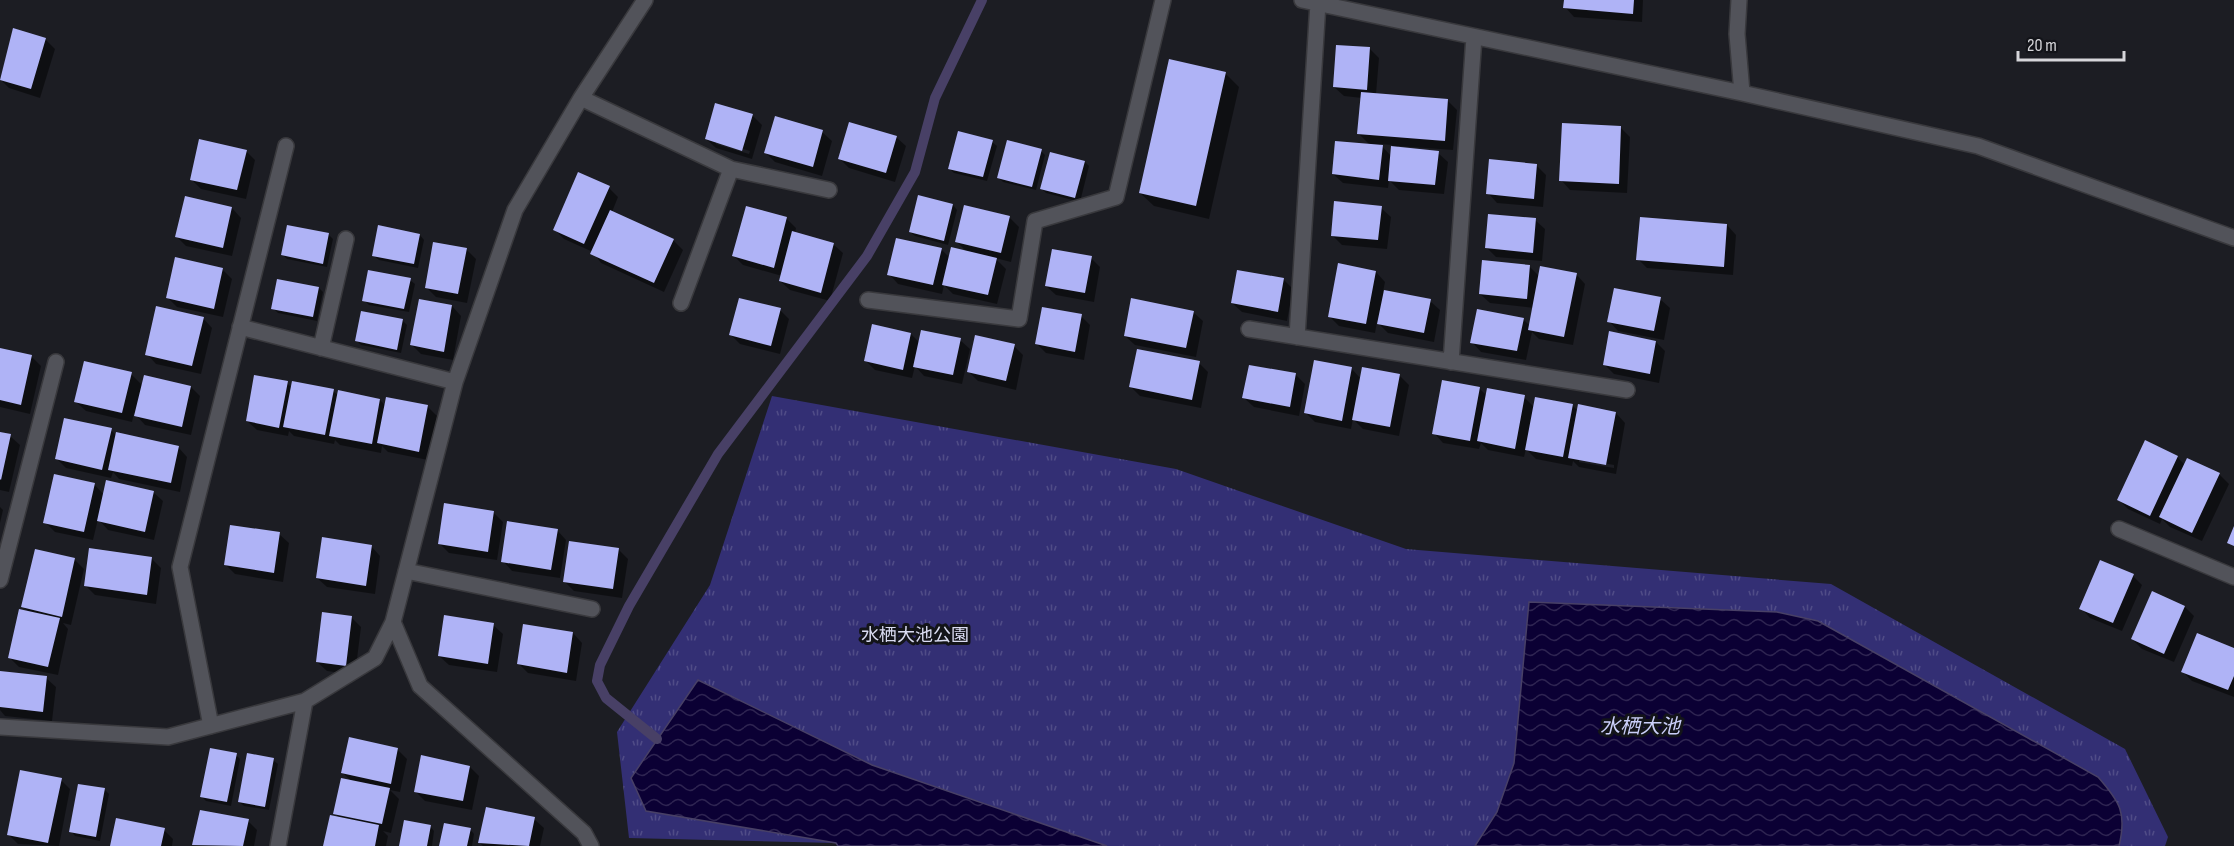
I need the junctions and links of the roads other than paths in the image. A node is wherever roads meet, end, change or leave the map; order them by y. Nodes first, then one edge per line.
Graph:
1 (645, 0) edge
2 (1163, 0) edge
3 (1302, 0) edge
4 (1739, 0) edge
5 (1318, 3) junction
6 (1474, 37) junction
7 (1742, 93) junction
8 (580, 98) junction
9 (286, 146) dead end
10 (731, 169) junction
11 (829, 190) dead end
12 (2234, 238) edge
13 (346, 239) dead end
14 (868, 300) dead end
15 (681, 303) dead end
16 (240, 327) junction
17 (1249, 329) dead end
18 (1297, 337) junction
19 (321, 348) junction
20 (56, 362) dead end
21 (1451, 362) junction
22 (455, 382) junction
23 (1627, 390) dead end
24 (2120, 529) dead end
25 (406, 571) junction
26 (2234, 577) edge
27 (0, 579) edge
28 (592, 609) dead end
29 (393, 622) junction
30 (305, 702) junction
31 (211, 726) junction
32 (0, 727) edge
33 (278, 846) edge
34 (591, 846) edge

1 - 8 street
2 - 14 street
3 - 5 street
4 - 7 street
5 - 6 street
5 - 18 street
6 - 7 street
6 - 21 street
7 - 12 street
8 - 10 street
8 - 22 street
9 - 16 street
10 - 11 street
10 - 15 street
13 - 19 street
16 - 19 street
16 - 31 street
17 - 18 street
18 - 21 street
19 - 22 street
20 - 27 street
21 - 23 street
22 - 25 street
24 - 26 street
25 - 28 street
25 - 29 street
29 - 30 street
29 - 34 street
30 - 31 street
30 - 33 street
31 - 32 street

